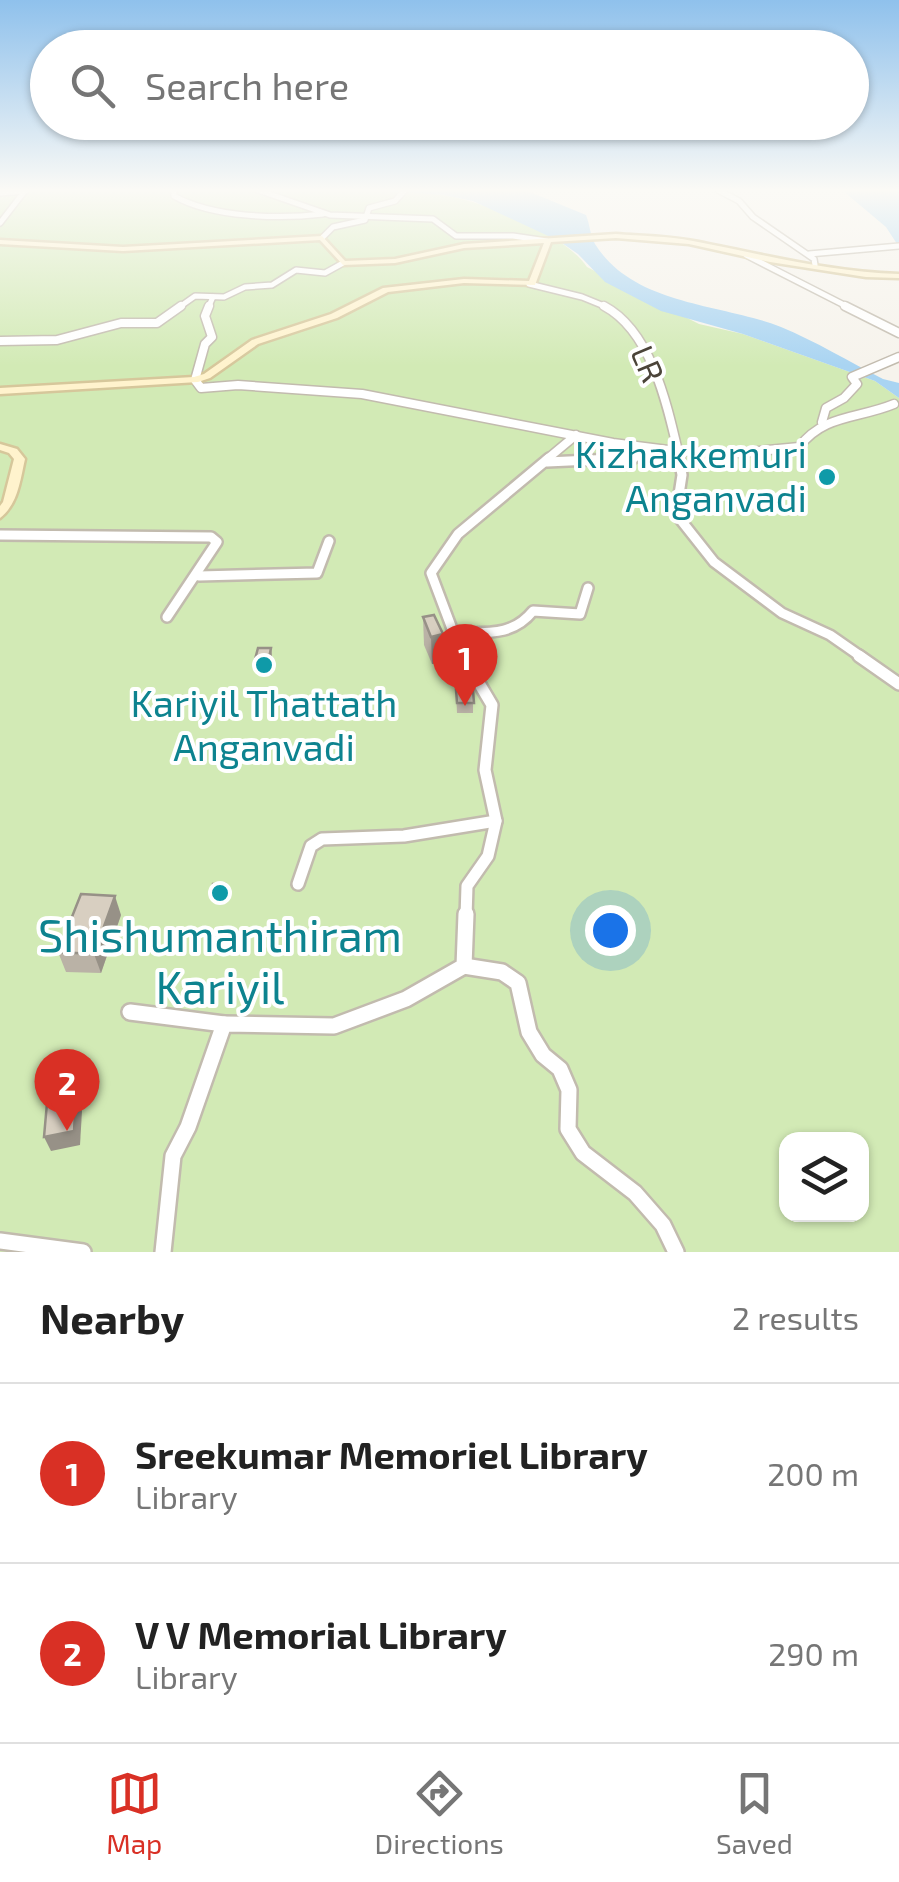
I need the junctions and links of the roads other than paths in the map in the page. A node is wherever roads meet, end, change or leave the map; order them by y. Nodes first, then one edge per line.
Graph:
1 (331, 248) edge
2 (453, 248) edge
3 (547, 248) edge
4 (717, 248) edge
5 (795, 248) edge
6 (868, 248) edge
7 (803, 254) junction
8 (746, 255) junction
9 (343, 263) junction
10 (815, 265) junction
11 (899, 276) edge
12 (529, 284) junction
13 (213, 297) junction
14 (899, 333) edge
15 (0, 341) edge
16 (899, 357) edge
17 (195, 380) junction
18 (0, 390) edge
19 (894, 404) dead end
20 (822, 422) junction
21 (576, 435) junction
22 (0, 446) edge
23 (650, 448) junction
24 (678, 455) junction
25 (660, 459) dead end
26 (546, 462) junction
27 (0, 514) edge
28 (0, 535) edge
29 (329, 541) dead end
30 (198, 576) junction
31 (588, 588) dead end
32 (167, 617) dead end
33 (455, 632) junction
34 (899, 684) edge
35 (496, 821) junction
36 (298, 884) dead end
37 (464, 966) junction
38 (130, 1012) dead end
39 (224, 1024) junction
40 (0, 1240) edge
41 (82, 1252) edge
42 (163, 1252) edge
43 (676, 1252) edge

1 - 9 main road
2 - 9 main road
3 - 12 main road
4 - 8 main road
5 - 7 street
6 - 7 street
7 - 10 street
8 - 10 main road
8 - 14 street
9 - 13 street
10 - 11 main road
12 - 17 main road
12 - 24 street, LR
13 - 15 street
13 - 17 street
16 - 20 street
17 - 18 main road
17 - 21 street
19 - 20 street
20 - 24 street
21 - 23 street
21 - 26 street
22 - 27 street
23 - 24 street
23 - 26 street
24 - 25 street
24 - 34 street, LR
26 - 33 street
28 - 30 street
29 - 30 street
30 - 32 street
31 - 33 street
33 - 35 street
35 - 36 street
35 - 37 street
37 - 39 street
37 - 43 street
38 - 39 street
39 - 42 street
40 - 41 street

